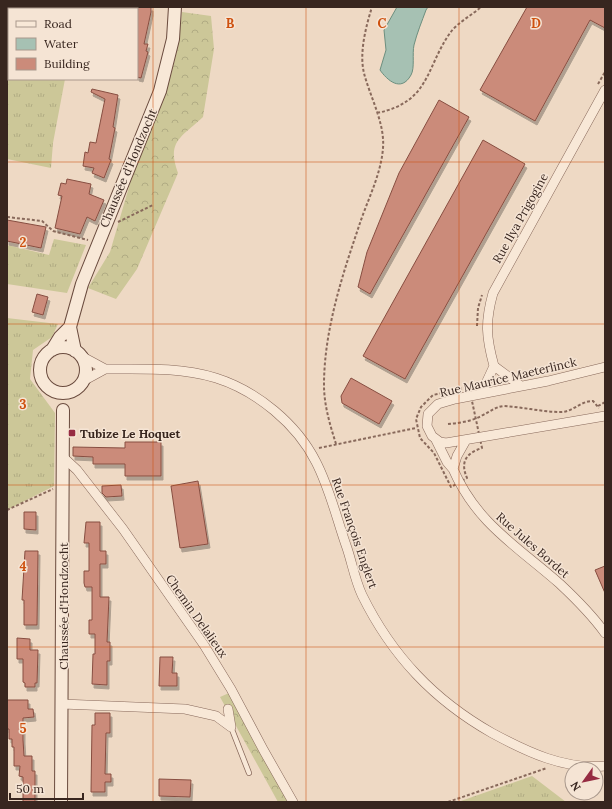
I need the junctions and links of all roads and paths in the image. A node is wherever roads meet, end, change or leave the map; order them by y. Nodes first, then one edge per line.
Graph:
1 (175, 7) edge
2 (372, 7) edge
3 (481, 7) edge
4 (605, 90) edge
5 (377, 113) junction
6 (153, 205) dead end
7 (7, 217) edge
8 (103, 227) junction
9 (97, 242) junction
10 (70, 327) junction
11 (52, 350) junction
12 (78, 353) junction
13 (494, 366) junction
14 (605, 368) edge
15 (105, 369) junction
16 (79, 385) junction
17 (521, 386) junction
18 (50, 389) junction
19 (481, 394) junction
20 (605, 402) edge
21 (598, 406) junction
22 (63, 410) junction
23 (603, 417) edge
24 (448, 424) dead end
25 (427, 426) junction
26 (436, 440) junction
27 (466, 440) junction
28 (336, 444) junction
29 (308, 450) junction
30 (63, 457) junction
31 (453, 469) junction
32 (63, 484) junction
33 (7, 510) edge
34 (605, 633) edge
35 (62, 704) junction
36 (228, 709) dead end
37 (231, 727) junction
38 (558, 762) junction
39 (605, 766) edge
40 (249, 773) dead end
41 (61, 802) edge
42 (293, 802) edge
43 (448, 802) edge

1 - 8 main road, Chaussée d'Hondzocht
2 - 5 path
3 - 5 path
4 - 13 street, Rue Ilya Prigogine
5 - 28 path
6 - 8 path
7 - 9 path
8 - 9 main road, Chaussée d'Hondzocht
9 - 10 main road, Chaussée d'Hondzocht
10 - 11 main road
10 - 12 main road
11 - 12 main road
11 - 18 main road
12 - 15 street
12 - 16 main road
13 - 17 street
13 - 19 street
14 - 17 street, Rue Maurice Maeterlinck
15 - 16 street
15 - 29 street, Rue François Englert
16 - 18 main road
16 - 22 main road
17 - 19 street, Rue Maurice Maeterlinck
18 - 22 main road
19 - 25 street, Rue Maurice Maeterlinck
20 - 21 path
21 - 23 path
21 - 24 path
22 - 30 main road, Chaussée d'Hondzocht
23 - 27 street
25 - 26 street
25 - 28 path
26 - 27 street
26 - 31 street, Rue Jules Bordet
27 - 31 street
28 - 29 path
29 - 38 street, Rue François Englert
30 - 32 main road, Chaussée d'Hondzocht
30 - 42 street, Chemin Delalieux
31 - 34 street, Rue Jules Bordet
32 - 33 path
32 - 35 main road, Chaussée d'Hondzocht
35 - 37 street
35 - 41 main road, Chaussée d'Hondzocht
36 - 37 street
37 - 40 lane
38 - 39 street, Rue François Englert
38 - 43 path

